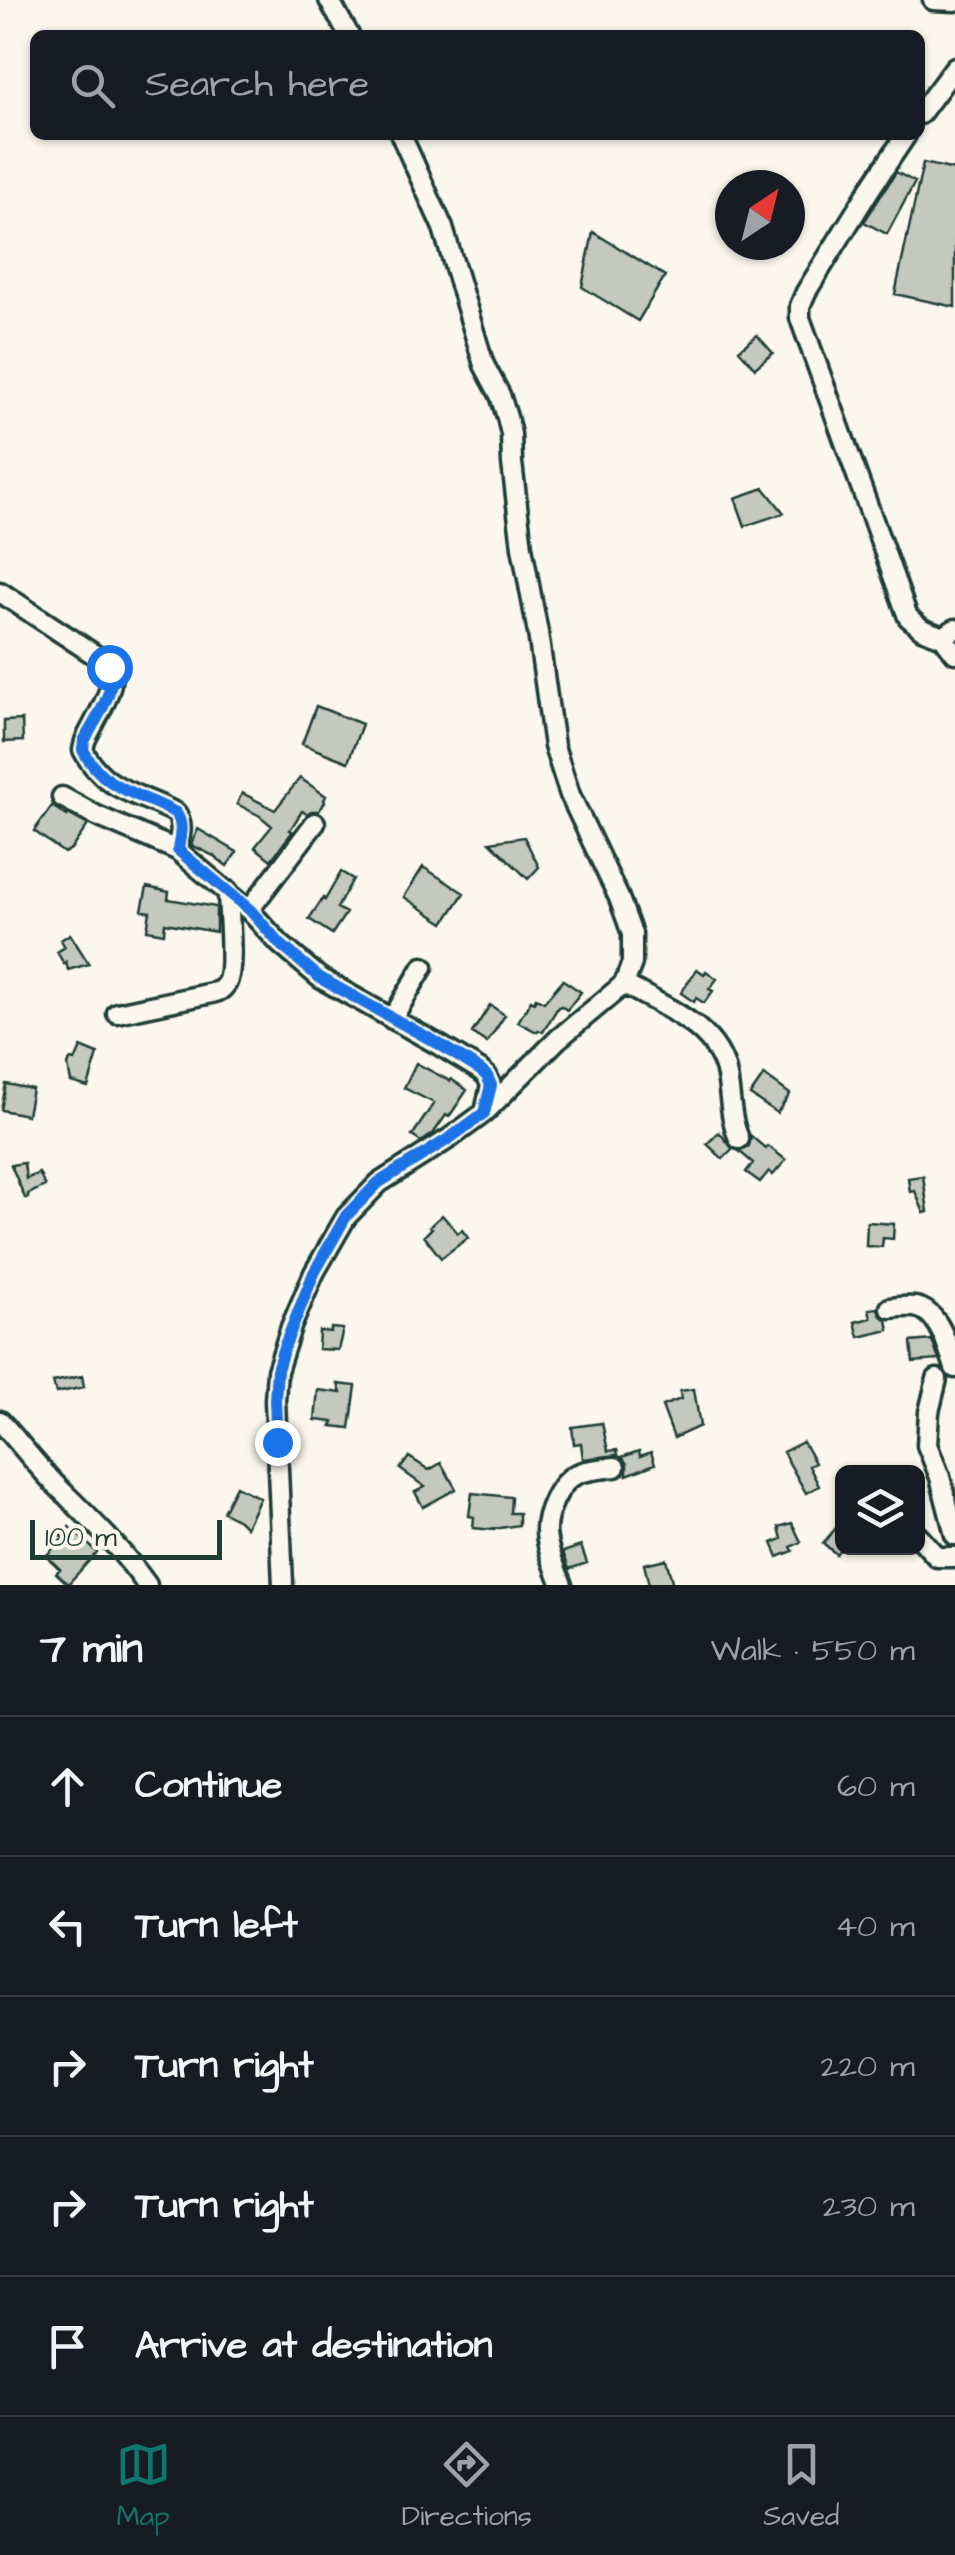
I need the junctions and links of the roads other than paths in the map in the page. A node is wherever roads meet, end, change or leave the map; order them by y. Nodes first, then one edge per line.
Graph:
1 (329, 0) edge
2 (933, 0) edge
3 (955, 1) edge
4 (345, 30) edge
5 (955, 68) edge
6 (925, 107) edge
7 (404, 140) edge
8 (903, 140) edge
9 (0, 592) edge
10 (949, 633) edge
11 (955, 652) edge
12 (62, 797) dead end
13 (316, 823) dead end
14 (178, 850) junction
15 (228, 891) junction
16 (250, 910) junction
17 (423, 967) dead end
18 (624, 984) junction
19 (117, 1013) dead end
20 (392, 1019) junction
21 (484, 1113) junction
22 (739, 1139) dead end
23 (890, 1308) dead end
24 (955, 1368) edge
25 (937, 1379) dead end
26 (0, 1420) edge
27 (615, 1467) dead end
28 (955, 1535) edge
29 (925, 1544) edge
30 (955, 1557) edge
31 (148, 1585) edge
32 (283, 1585) edge
33 (562, 1585) edge

1 - 4 street
2 - 3 street
5 - 6 street
7 - 18 street
8 - 10 street
9 - 14 street
10 - 11 street
12 - 14 street
13 - 16 street
14 - 15 street
15 - 16 street
15 - 19 street
16 - 20 street
17 - 20 street
18 - 21 street
18 - 22 street
20 - 21 street
21 - 32 street
23 - 24 street
25 - 28 street
26 - 31 street
27 - 33 street
29 - 30 street

